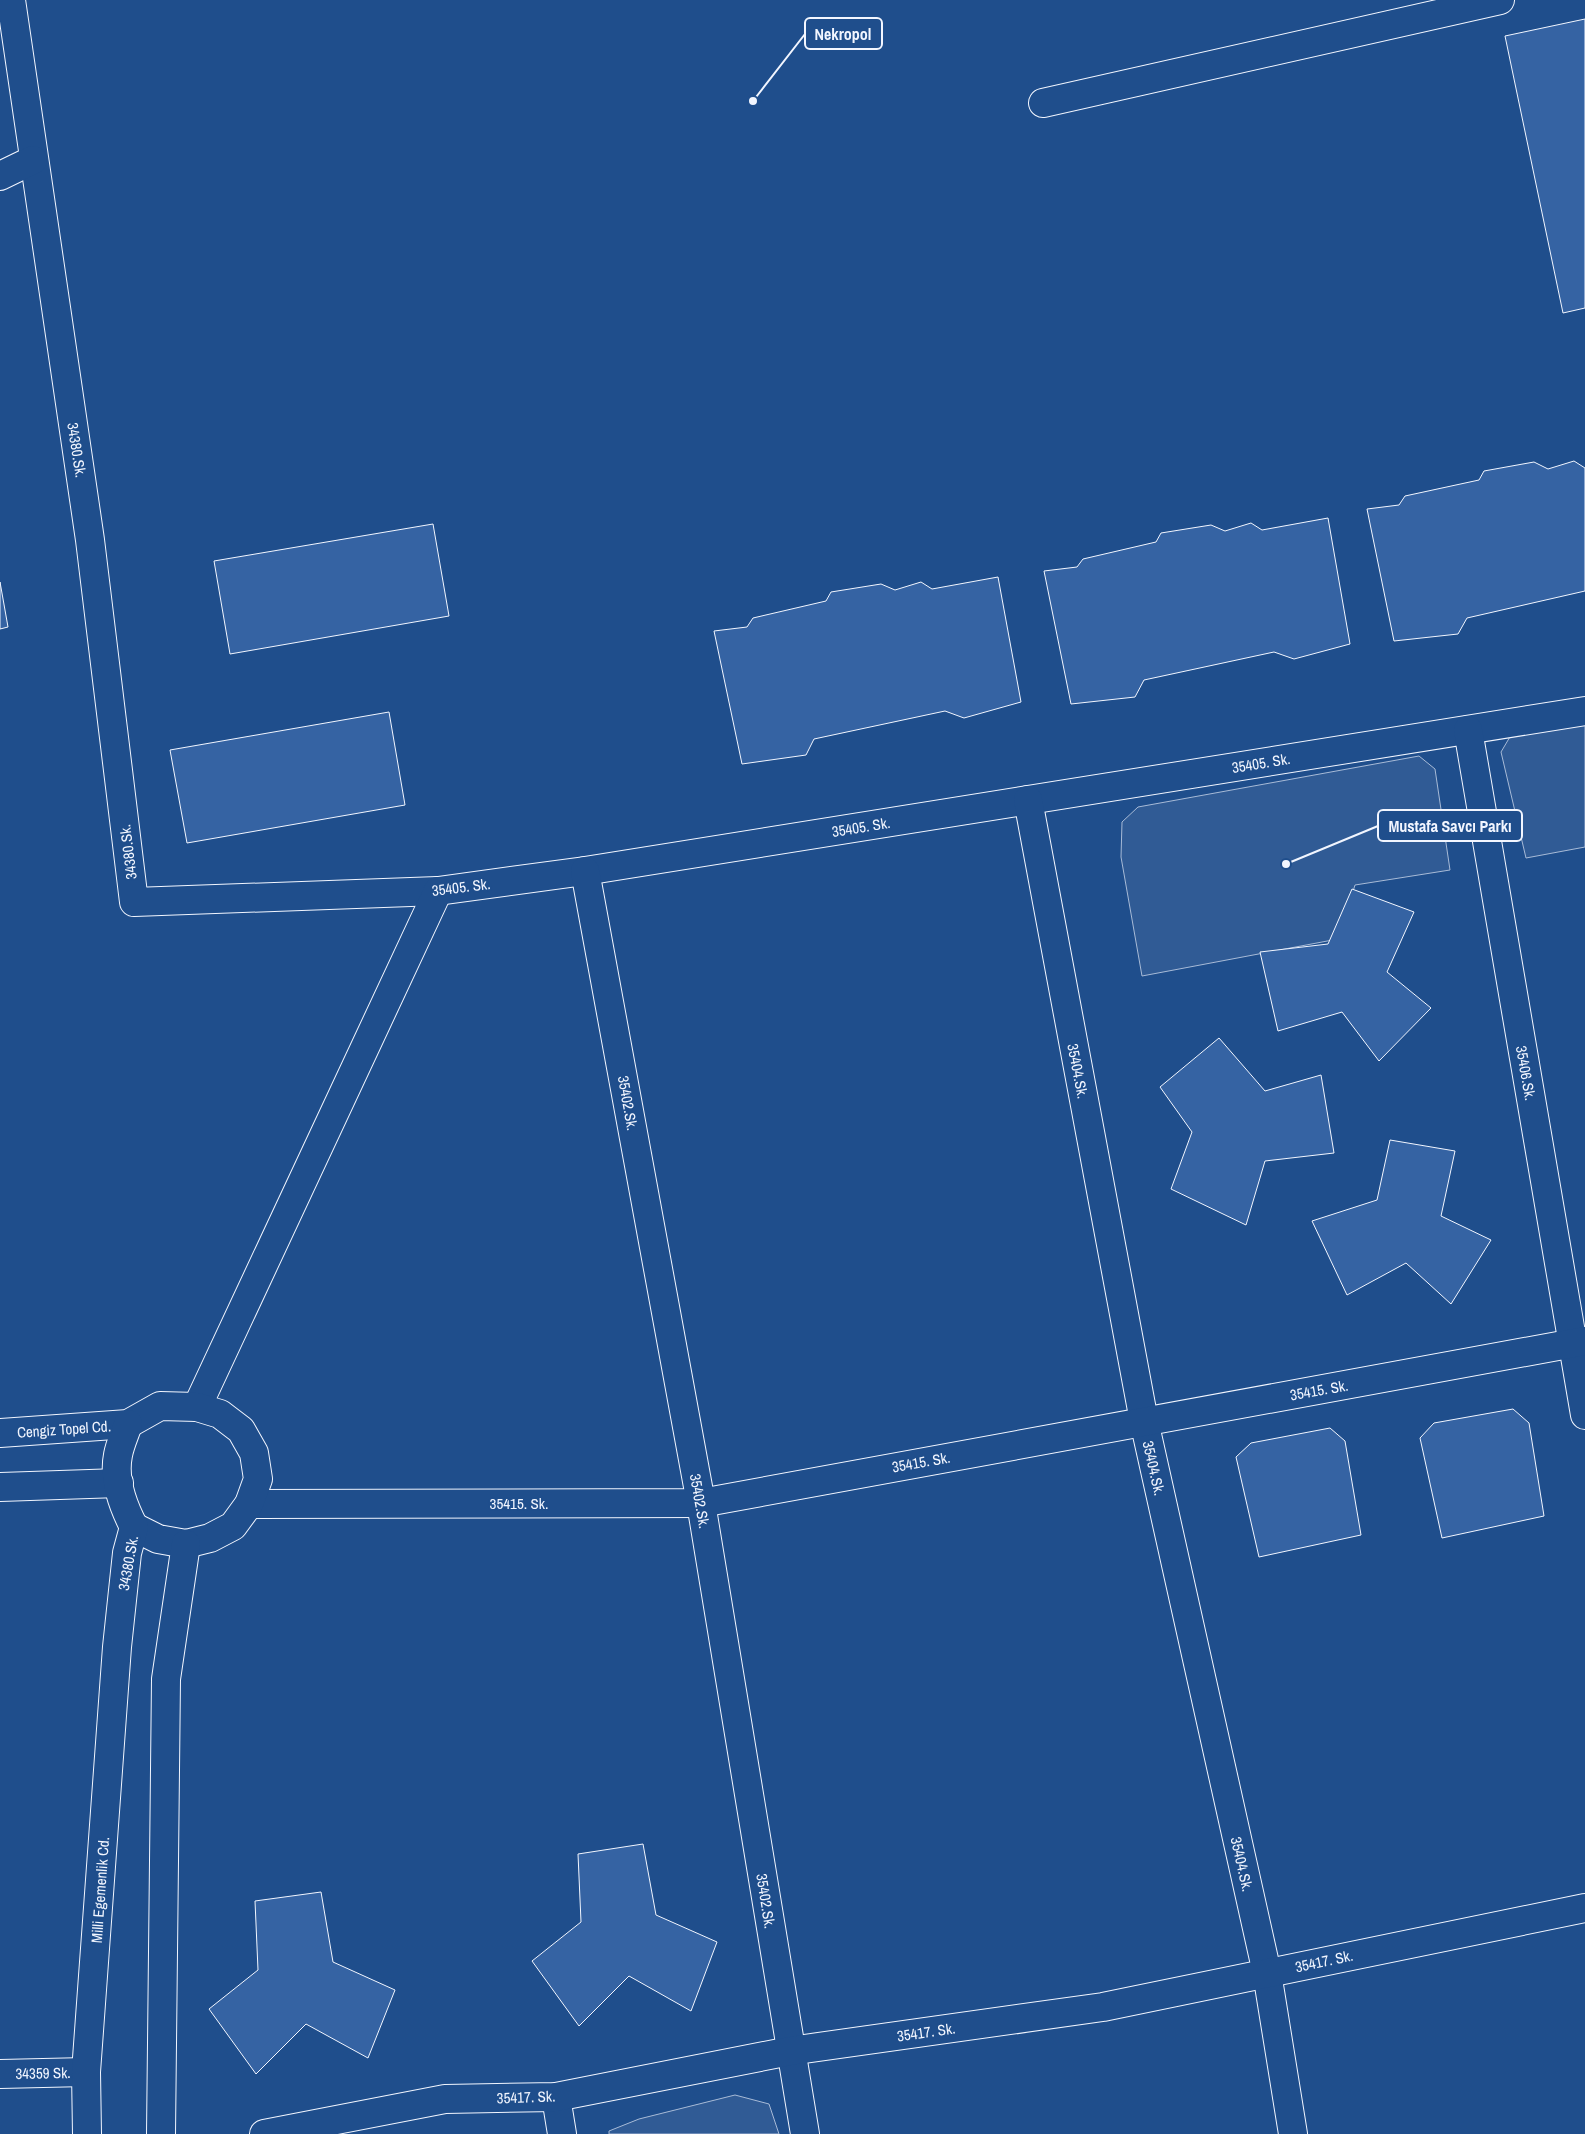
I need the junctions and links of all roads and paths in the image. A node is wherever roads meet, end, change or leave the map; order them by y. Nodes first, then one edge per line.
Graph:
1 (11, 0) edge
2 (1500, 0) edge
3 (1043, 103) dead end
4 (33, 160) junction
5 (0, 176) edge
6 (1585, 712) edge
7 (1468, 730) junction
8 (1028, 800) junction
9 (585, 871) junction
10 (438, 891) junction
11 (134, 902) joint
12 (1579, 1342) edge
13 (197, 1407) junction
14 (1585, 1415) edge
15 (1144, 1421) junction
16 (128, 1424) junction
17 (0, 1433) edge
18 (119, 1483) junction
19 (0, 1487) edge
20 (701, 1503) junction
21 (249, 1504) junction
22 (134, 1527) junction
23 (186, 1544) junction
24 (116, 1647) joint
25 (1585, 1908) edge
26 (1267, 1973) junction
27 (790, 2051) junction
28 (86, 2072) junction
29 (0, 2074) edge
30 (556, 2096) junction
31 (86, 2134) edge
32 (162, 2134) edge
33 (264, 2134) edge
34 (562, 2134) edge
35 (805, 2134) edge
36 (1293, 2134) edge

1 - 4 street, 34380.Sk.
2 - 3 street
4 - 5 street
4 - 11 street, 34380.Sk.
6 - 7 street, 35405. Sk.
7 - 8 street, 35405. Sk.
7 - 12 street, 35406.Sk.
8 - 9 street, 35405. Sk.
8 - 15 street, 35404.Sk.
9 - 10 street, 35405. Sk.
9 - 20 street, 35402.Sk.
10 - 11 street, 35405. Sk.
10 - 13 street
12 - 14 street, 35406.Sk.
12 - 15 street, 35415. Sk.
13 - 16 street
13 - 21 street
15 - 20 street, 35415. Sk.
15 - 26 street, 35404.Sk.
16 - 17 street, Cengiz Topel Cd.
16 - 18 street, 34380.Sk.
18 - 19 street
18 - 22 street, 34380.Sk.
20 - 21 street, 35415. Sk.
20 - 27 street, 35402.Sk.
21 - 23 street
22 - 23 street
22 - 24 street, 34380.Sk.
23 - 32 street
24 - 28 street, Milli Egemenlik Cd.
25 - 26 street, 35417. Sk.
26 - 27 street, 35417. Sk.
26 - 36 street, 35404.Sk.
27 - 30 street, 35417. Sk.
27 - 35 street, 35402.Sk.
28 - 29 street, 34359 Sk.
28 - 31 street, Milli Egemenlik Cd.
30 - 33 street, 35417. Sk.
30 - 34 street

